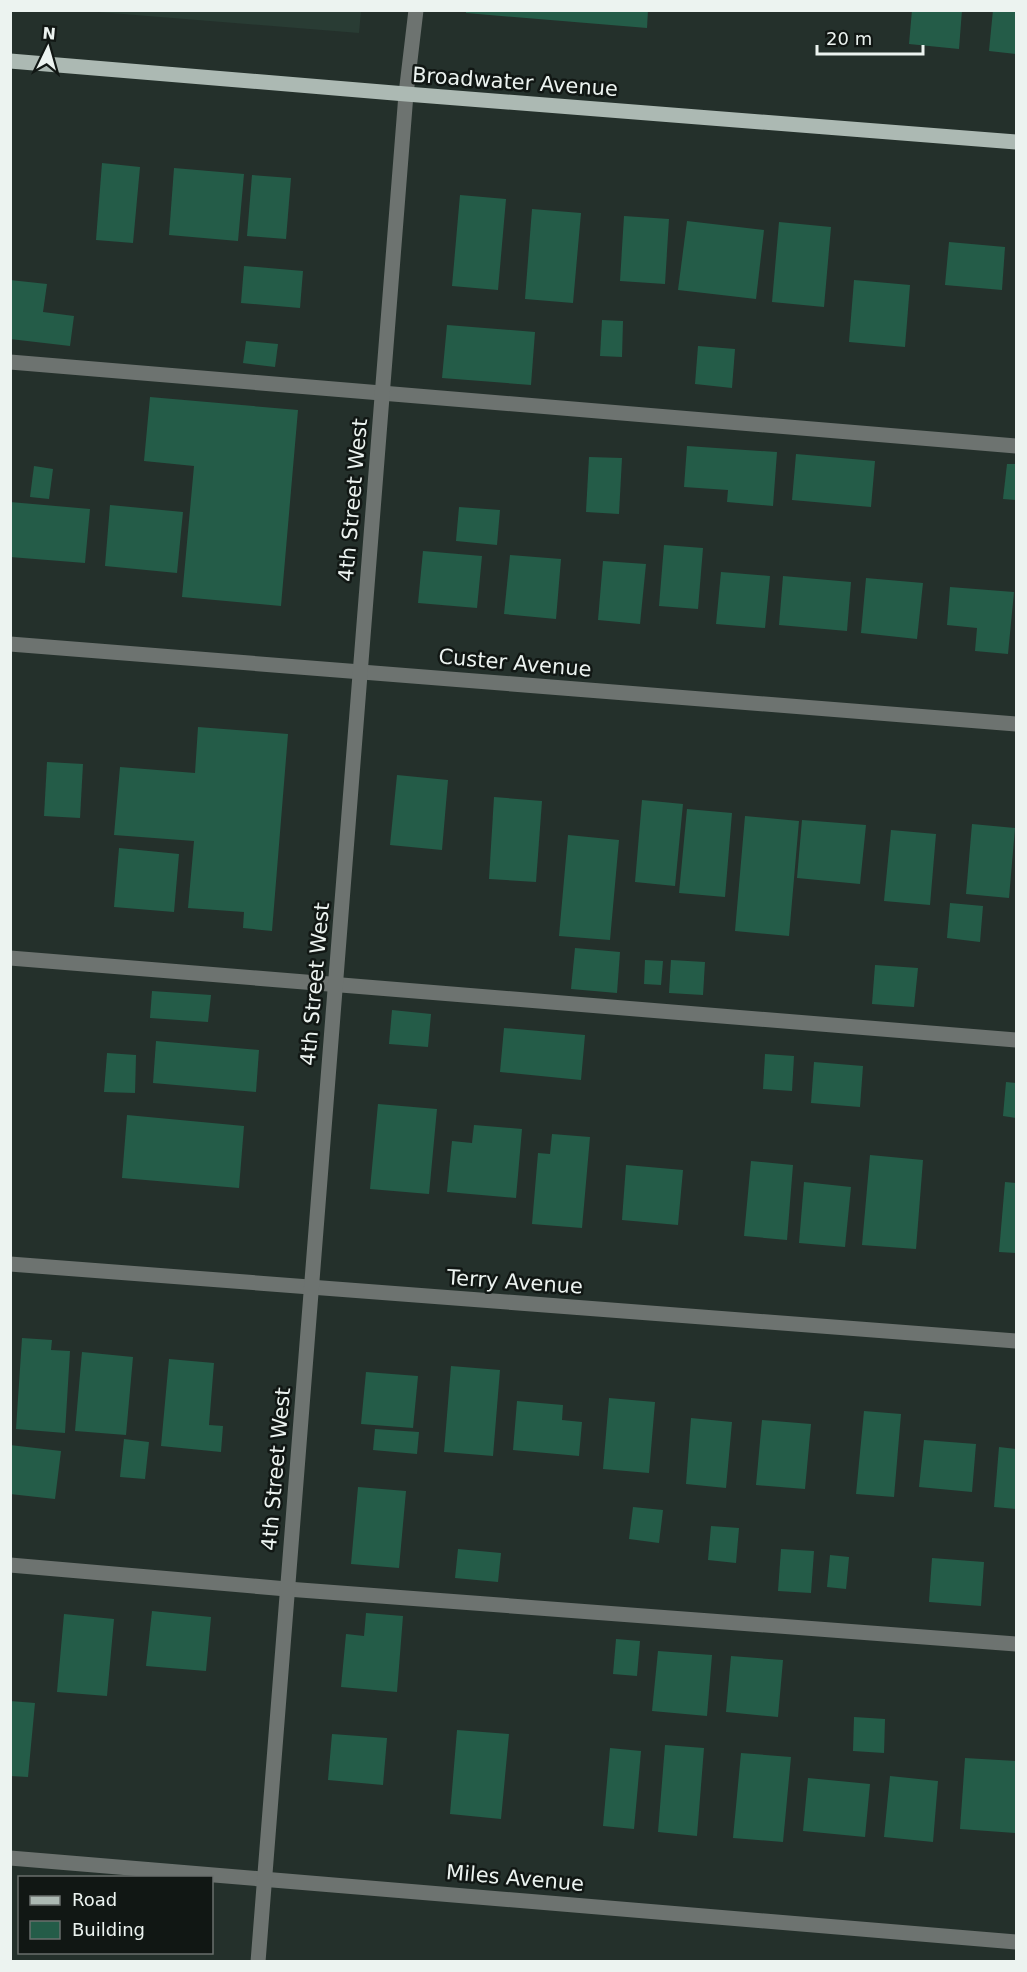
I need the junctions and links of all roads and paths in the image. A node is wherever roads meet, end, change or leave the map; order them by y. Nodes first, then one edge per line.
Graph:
1 (416, 10) edge
2 (10, 61) edge
3 (406, 94) junction
4 (1017, 142) edge
5 (10, 362) edge
6 (383, 395) junction
7 (1017, 446) edge
8 (10, 644) edge
9 (361, 672) junction
10 (1017, 724) edge
11 (10, 958) edge
12 (336, 985) junction
13 (1017, 1040) edge
14 (10, 1264) edge
15 (312, 1288) junction
16 (1017, 1341) edge
17 (10, 1565) edge
18 (287, 1589) junction
19 (1017, 1644) edge
20 (10, 1858) edge
21 (264, 1878) junction
22 (1017, 1942) edge
23 (258, 1962) edge

1 - 3 street, 4th Street West
2 - 3 main road, Broadwater Avenue
3 - 4 main road, Broadwater Avenue
3 - 6 street, 4th Street West
5 - 6 street
6 - 7 street
6 - 9 street, 4th Street West
8 - 9 street, Custer Avenue
9 - 10 street, Custer Avenue
9 - 12 street, 4th Street West
11 - 12 street
12 - 13 street
12 - 15 street, 4th Street West
14 - 15 street, Terry Avenue
15 - 16 street, Terry Avenue
15 - 18 street, 4th Street West
17 - 18 street
18 - 19 street
18 - 21 street, 4th Street West
20 - 21 street, Miles Avenue
21 - 22 street, Miles Avenue
21 - 23 street, 4th Street West

